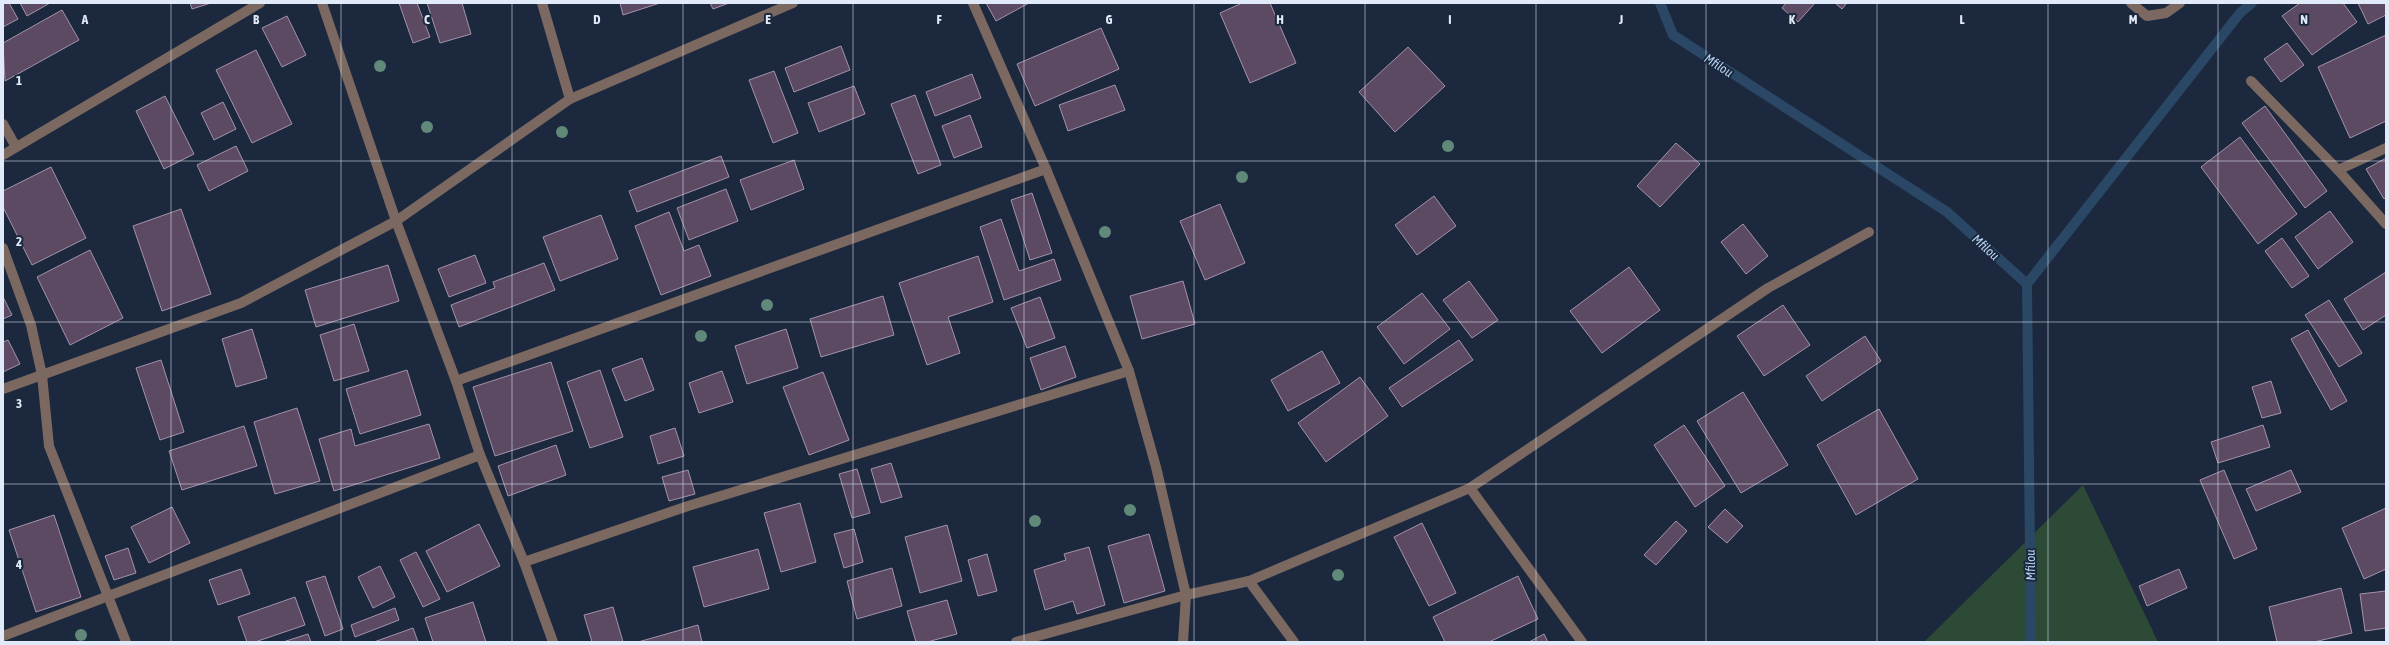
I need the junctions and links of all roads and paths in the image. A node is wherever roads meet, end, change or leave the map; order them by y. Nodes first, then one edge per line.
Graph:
1 (260, 3) edge
2 (322, 3) edge
3 (542, 3) edge
4 (793, 3) edge
5 (973, 3) edge
6 (2131, 3) edge
7 (2180, 3) edge
8 (2251, 81) dead end
9 (570, 99) junction
10 (3, 124) edge
11 (16, 147) junction
12 (2386, 148) edge
13 (3, 155) edge
14 (1046, 169) junction
15 (2338, 170) junction
16 (396, 221) junction
17 (2386, 224) edge
18 (1869, 232) dead end
19 (3, 248) edge
20 (1129, 371) junction
21 (42, 375) junction
22 (456, 381) junction
23 (3, 389) edge
24 (480, 455) junction
25 (1470, 488) junction
26 (524, 562) junction
27 (1249, 581) junction
28 (1186, 595) junction
29 (108, 596) junction
30 (3, 636) edge
31 (126, 642) edge
32 (553, 642) edge
33 (1016, 642) edge
34 (1183, 642) edge
35 (1294, 642) edge
36 (1582, 642) edge

1 - 11 street
2 - 16 street
3 - 9 street
4 - 9 street
5 - 14 street
6 - 7 street
8 - 15 street
9 - 16 street
10 - 11 street
11 - 13 street
12 - 15 street
14 - 20 street
14 - 22 street
15 - 17 street
16 - 21 street
16 - 22 street
18 - 25 street
19 - 21 street
20 - 26 street
20 - 28 street
21 - 23 street
21 - 29 street
22 - 24 street
24 - 26 street
24 - 29 street
25 - 27 street
25 - 36 street
26 - 32 street
27 - 28 street
27 - 35 street
28 - 33 street
28 - 34 street
29 - 30 street
29 - 31 street

